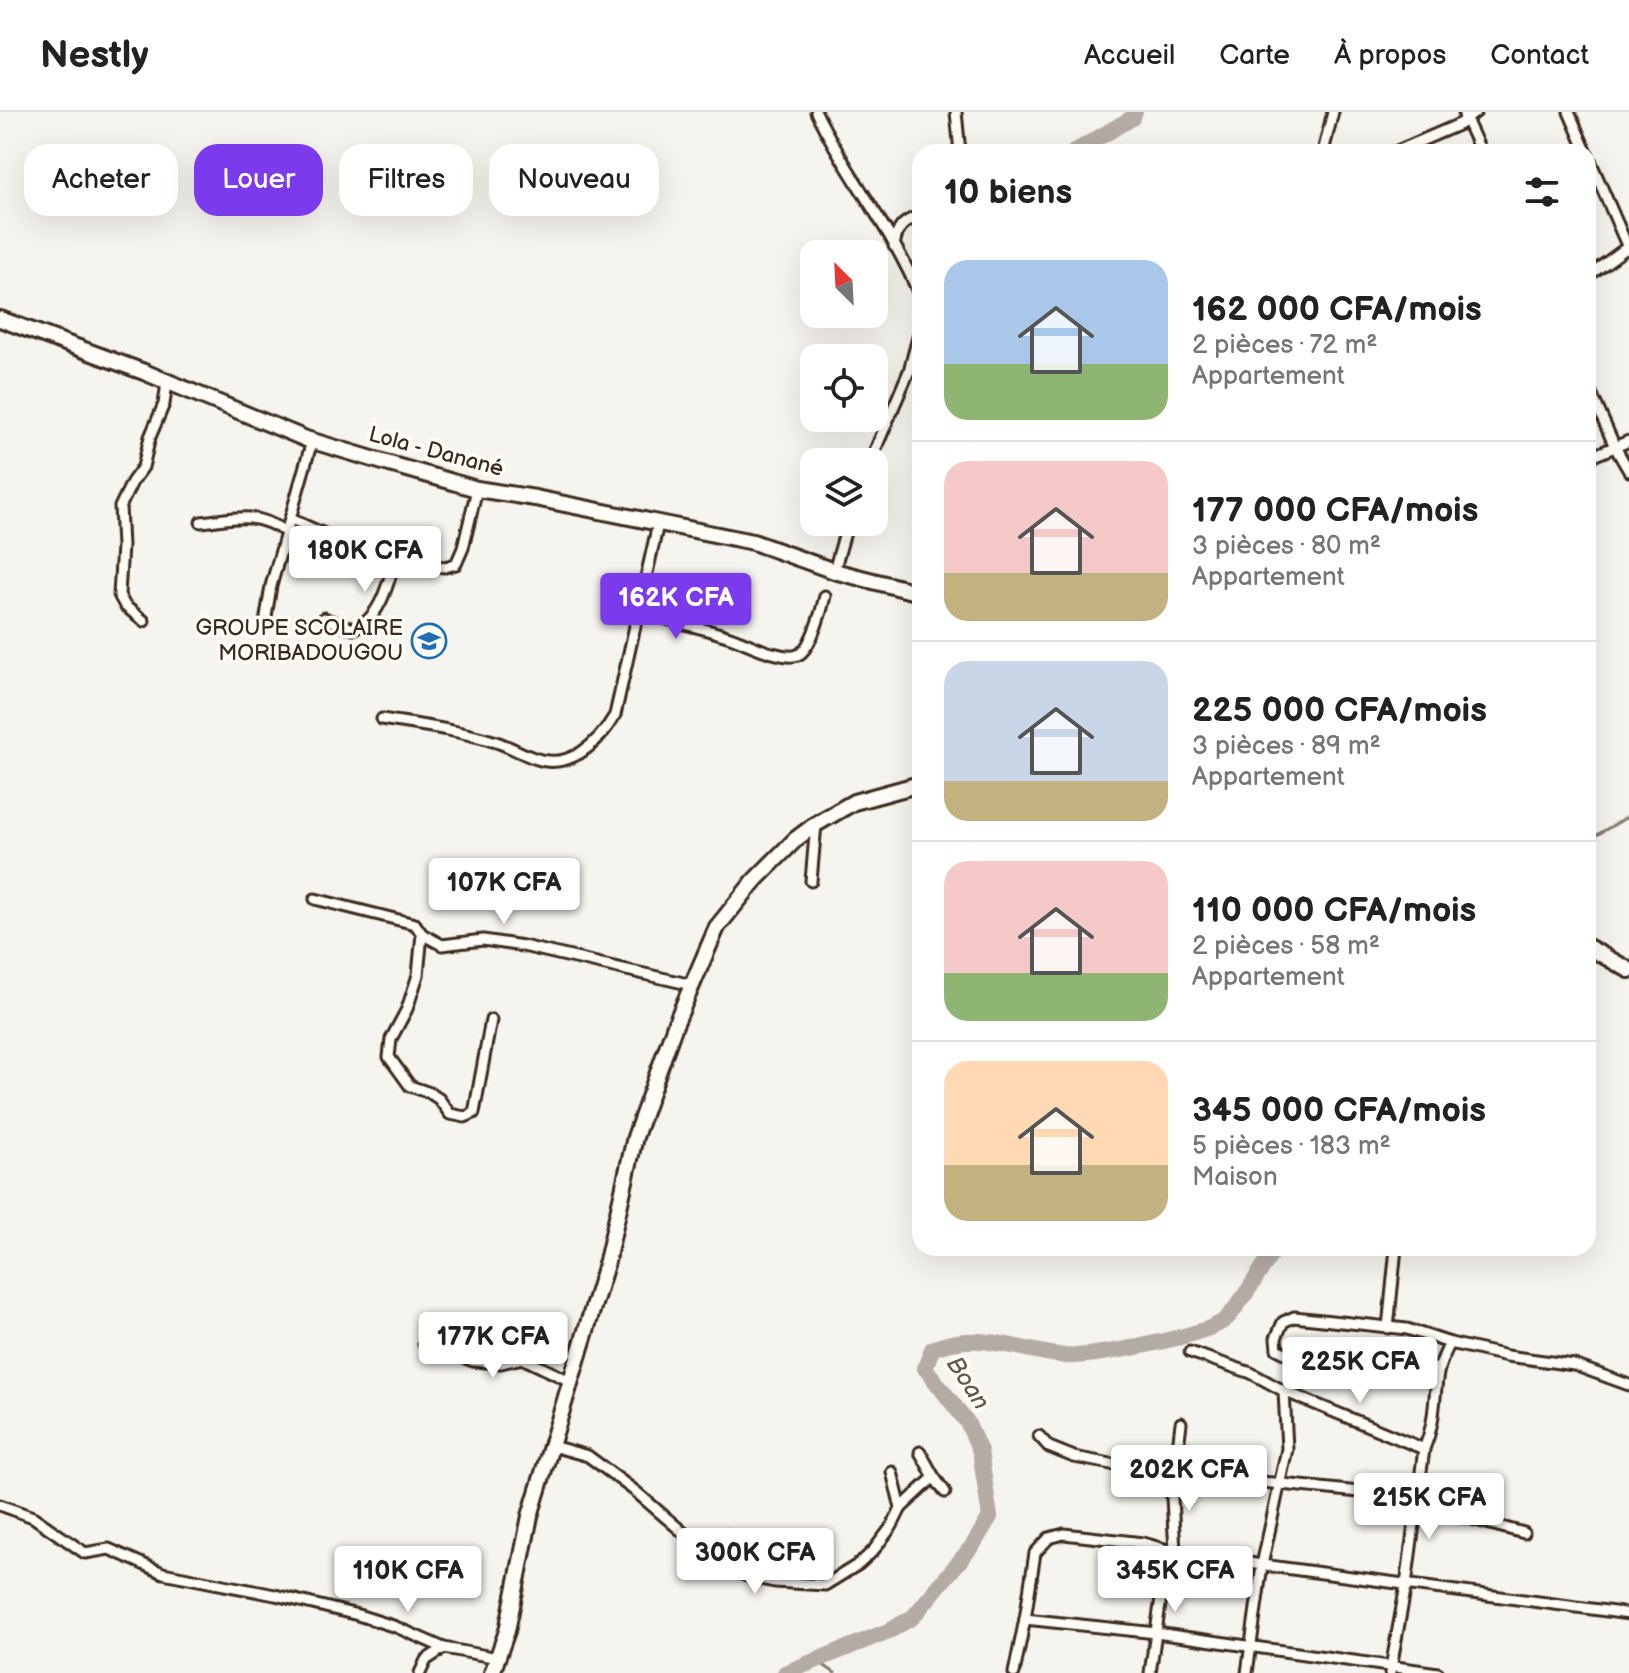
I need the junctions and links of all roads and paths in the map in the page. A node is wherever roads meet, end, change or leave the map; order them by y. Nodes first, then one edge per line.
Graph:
1 (816, 112) edge
2 (956, 112) edge
3 (1333, 112) edge
4 (1476, 112) edge
5 (1569, 112) edge
6 (1464, 115) edge
7 (958, 144) edge
8 (1325, 144) edge
9 (1414, 144) edge
10 (1477, 144) edge
11 (1583, 144) edge
12 (1596, 173) edge
13 (912, 219) edge
14 (894, 246) junction
15 (1629, 248) edge
16 (1596, 271) edge
17 (912, 281) edge
18 (0, 319) edge
19 (912, 357) edge
20 (167, 383) junction
21 (1596, 404) edge
22 (312, 441) junction
23 (1629, 441) edge
24 (1615, 447) junction
25 (876, 448) edge
26 (1596, 455) edge
27 (1629, 471) edge
28 (477, 489) junction
29 (291, 519) junction
30 (201, 522) dead end
31 (658, 524) junction
32 (286, 532) junction
33 (844, 536) edge
34 (396, 556) junction
35 (834, 571) junction
36 (912, 591) edge
37 (825, 596) dead end
38 (640, 610) junction
39 (324, 618) dead end
40 (144, 621) dead end
41 (265, 623) dead end
42 (382, 719) dead end
43 (912, 786) edge
44 (816, 824) junction
45 (811, 881) dead end
46 (315, 899) dead end
47 (422, 934) junction
48 (1596, 954) edge
49 (1629, 970) edge
50 (692, 985) junction
51 (491, 1020) dead end
52 (1395, 1256) edge
53 (1388, 1328) junction
54 (1450, 1343) junction
55 (424, 1344) dead end
56 (1190, 1352) dead end
57 (1439, 1369) junction
58 (572, 1382) junction
59 (1629, 1385) edge
60 (1284, 1391) junction
61 (1181, 1423) dead end
62 (1039, 1436) dead end
63 (552, 1446) junction
64 (1424, 1449) junction
65 (920, 1452) dead end
66 (892, 1472) dead end
67 (1175, 1473) junction
68 (934, 1477) junction
69 (1279, 1483) junction
70 (945, 1492) dead end
71 (1417, 1498) junction
72 (0, 1505) edge
73 (901, 1508) junction
74 (1416, 1510) junction
75 (1524, 1533) dead end
76 (727, 1535) dead end
77 (1171, 1551) junction
78 (1262, 1565) junction
79 (750, 1577) junction
80 (1406, 1585) junction
81 (1629, 1614) edge
82 (1025, 1619) junction
83 (1156, 1633) junction
84 (1250, 1647) junction
85 (444, 1648) junction
86 (498, 1658) junction
87 (1390, 1670) edge
88 (420, 1673) edge
89 (492, 1673) edge
90 (1014, 1673) edge
91 (1150, 1673) edge
92 (1247, 1673) edge
93 (1438, 1673) edge

1 - 14 street
2 - 7 street
3 - 8 street
4 - 6 street
5 - 11 street
6 - 9 street
6 - 10 street
12 - 15 street
13 - 14 street
14 - 17 street
15 - 16 street
18 - 20 main road, Lola - Danané
19 - 25 street
20 - 22 main road, Lola - Danané
20 - 40 street
21 - 24 street
22 - 28 main road, Lola - Danané
22 - 29 street
23 - 24 street
24 - 26 street
24 - 27 street
28 - 31 main road, Lola - Danané
28 - 34 street
29 - 32 street
29 - 34 street
30 - 32 street
31 - 35 main road, Lola - Danané
31 - 38 street
32 - 41 street
33 - 35 street
34 - 39 street
35 - 36 main road, Lola - Danané
37 - 38 street
38 - 42 street
43 - 44 main road
44 - 45 street
44 - 50 main road
46 - 47 street
47 - 50 street
47 - 51 street
48 - 49 main road
50 - 58 main road
52 - 53 street
53 - 54 street
53 - 57 street
54 - 57 street
54 - 59 street
55 - 58 street
56 - 60 street
57 - 64 street
58 - 63 main road
60 - 64 street
60 - 69 street
61 - 67 street
62 - 67 street
63 - 79 street
63 - 86 main road
64 - 71 street
65 - 68 street
66 - 73 street
67 - 69 street
67 - 77 street
68 - 70 street
68 - 73 street
69 - 71 street
69 - 78 street
71 - 74 street
72 - 85 street
73 - 79 street
74 - 75 street
74 - 80 street
76 - 79 street
77 - 78 street
77 - 82 street
77 - 83 street
78 - 80 street
78 - 84 street
80 - 81 street
80 - 87 street
82 - 83 street
82 - 90 street
83 - 84 street
83 - 91 street
84 - 87 street
84 - 92 street
85 - 86 street
85 - 88 street
86 - 89 main road
87 - 93 street

